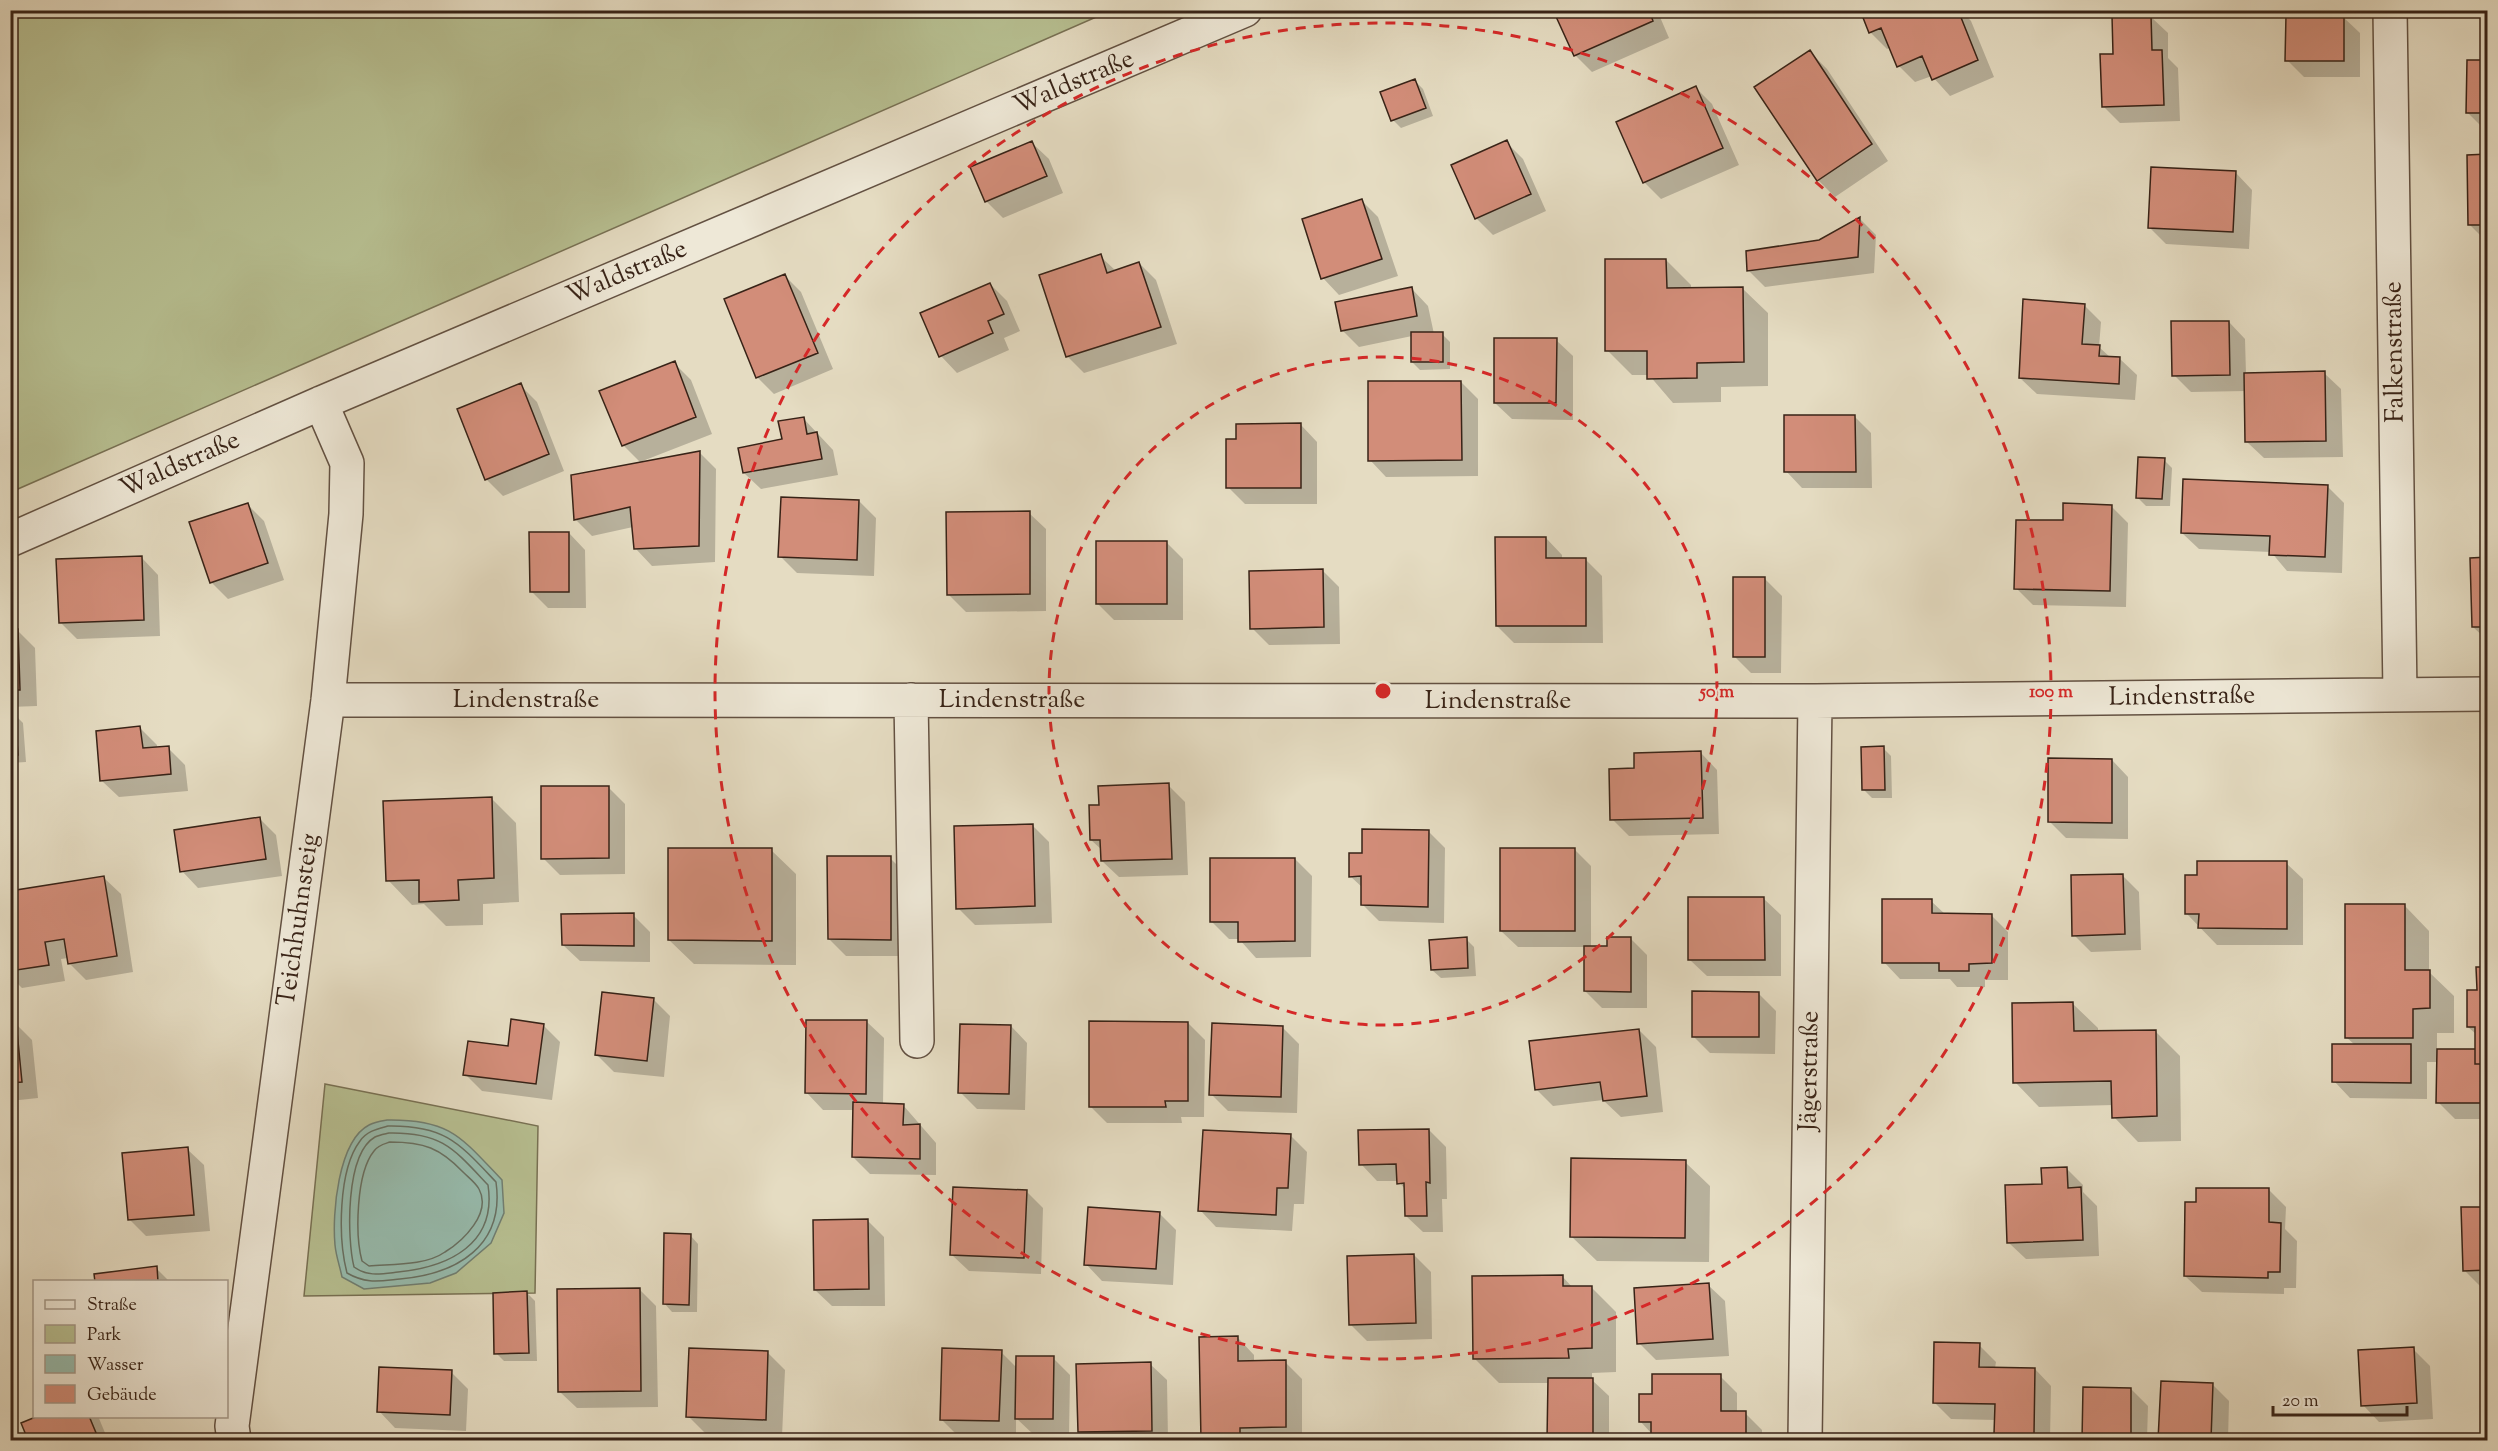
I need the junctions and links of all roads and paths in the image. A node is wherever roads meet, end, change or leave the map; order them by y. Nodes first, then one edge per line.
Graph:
1 (1245, 10) edge
2 (2390, 10) edge
3 (321, 403) junction
4 (10, 540) edge
5 (2400, 694) junction
6 (2487, 694) edge
7 (328, 700) junction
8 (911, 700) junction
9 (1815, 701) junction
10 (917, 1041) dead end
11 (234, 1440) edge
12 (1805, 1440) edge

1 - 3 street, Waldstraße
2 - 5 street, Falkenstraße
3 - 4 street, Waldstraße
3 - 7 street, Teichhuhnsteig
5 - 6 street, Lindenstraße
5 - 9 street, Lindenstraße
7 - 8 street, Lindenstraße
7 - 11 street, Teichhuhnsteig
8 - 9 street, Lindenstraße
8 - 10 street
9 - 12 street, Jägerstraße

